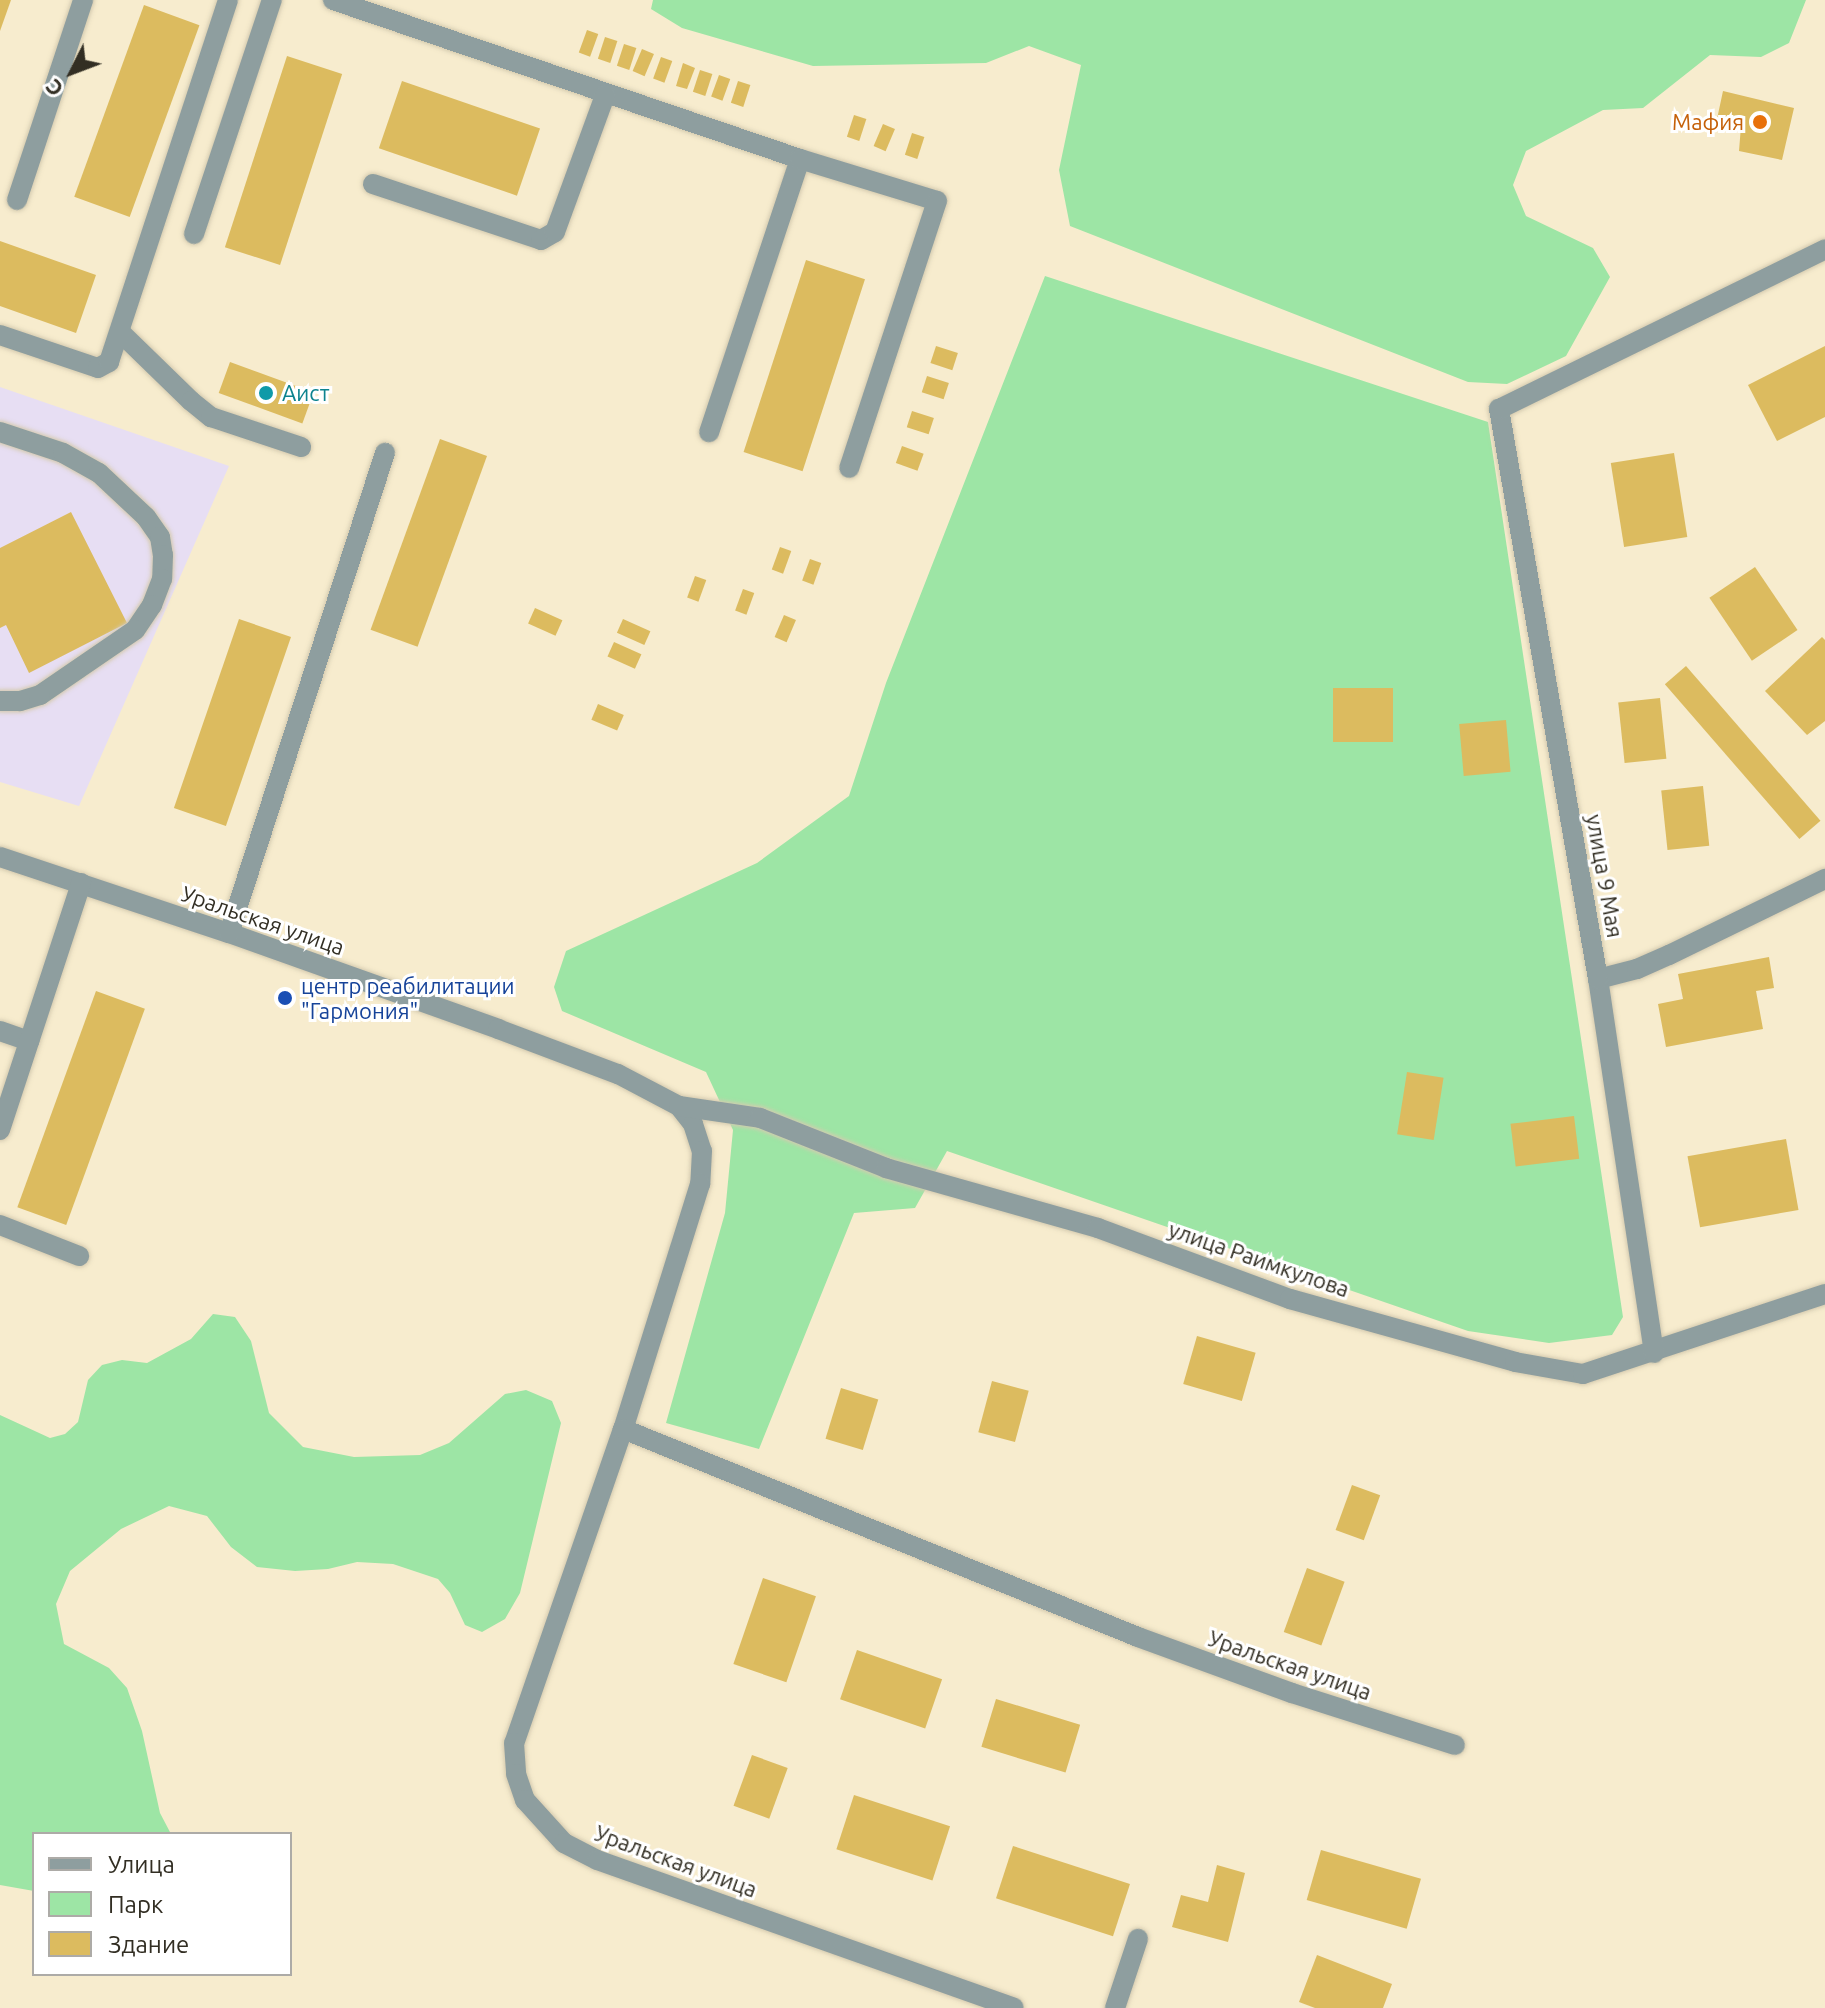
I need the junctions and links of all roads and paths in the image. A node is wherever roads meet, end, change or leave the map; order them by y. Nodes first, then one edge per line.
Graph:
1 (83, 0) edge
2 (228, 0) edge
3 (272, 0) edge
4 (334, 0) edge
5 (605, 95) junction
6 (800, 159) junction
7 (373, 184) dead end
8 (17, 200) dead end
9 (194, 234) dead end
10 (1825, 249) edge
11 (120, 332) junction
12 (0, 335) edge
13 (0, 432) edge
14 (709, 432) dead end
15 (301, 447) dead end
16 (385, 453) dead end
17 (849, 468) dead end
18 (0, 701) edge
19 (0, 857) edge
20 (1825, 879) edge
21 (81, 883) junction
22 (229, 933) junction
23 (1598, 979) junction
24 (0, 1031) edge
25 (29, 1041) junction
26 (679, 1106) junction
27 (0, 1130) edge
28 (0, 1225) edge
29 (79, 1256) dead end
30 (1825, 1294) edge
31 (1654, 1353) junction
32 (623, 1429) junction
33 (1455, 1745) dead end
34 (1138, 1939) dead end
35 (991, 2004) edge
36 (1014, 2008) edge
37 (1115, 2008) edge

1 - 8 street
2 - 11 street
3 - 9 street
4 - 5 street
5 - 6 street
5 - 7 street
6 - 14 street
6 - 17 street
10 - 23 street, улица 9 Мая
11 - 12 street
11 - 15 street
13 - 18 street
16 - 22 street
19 - 21 street, Уральская улица
20 - 23 street
21 - 22 street, Уральская улица
21 - 25 street
22 - 26 street, Уральская улица
23 - 31 street, улица 9 Мая
24 - 25 street
25 - 27 street
26 - 31 street, улица Раимкулова
26 - 32 street, Уральская улица
28 - 29 street
30 - 31 street, улица Раимкулова
32 - 33 street, Уральская улица
32 - 35 street, Уральская улица
34 - 37 street
35 - 36 street, Уральская улица

